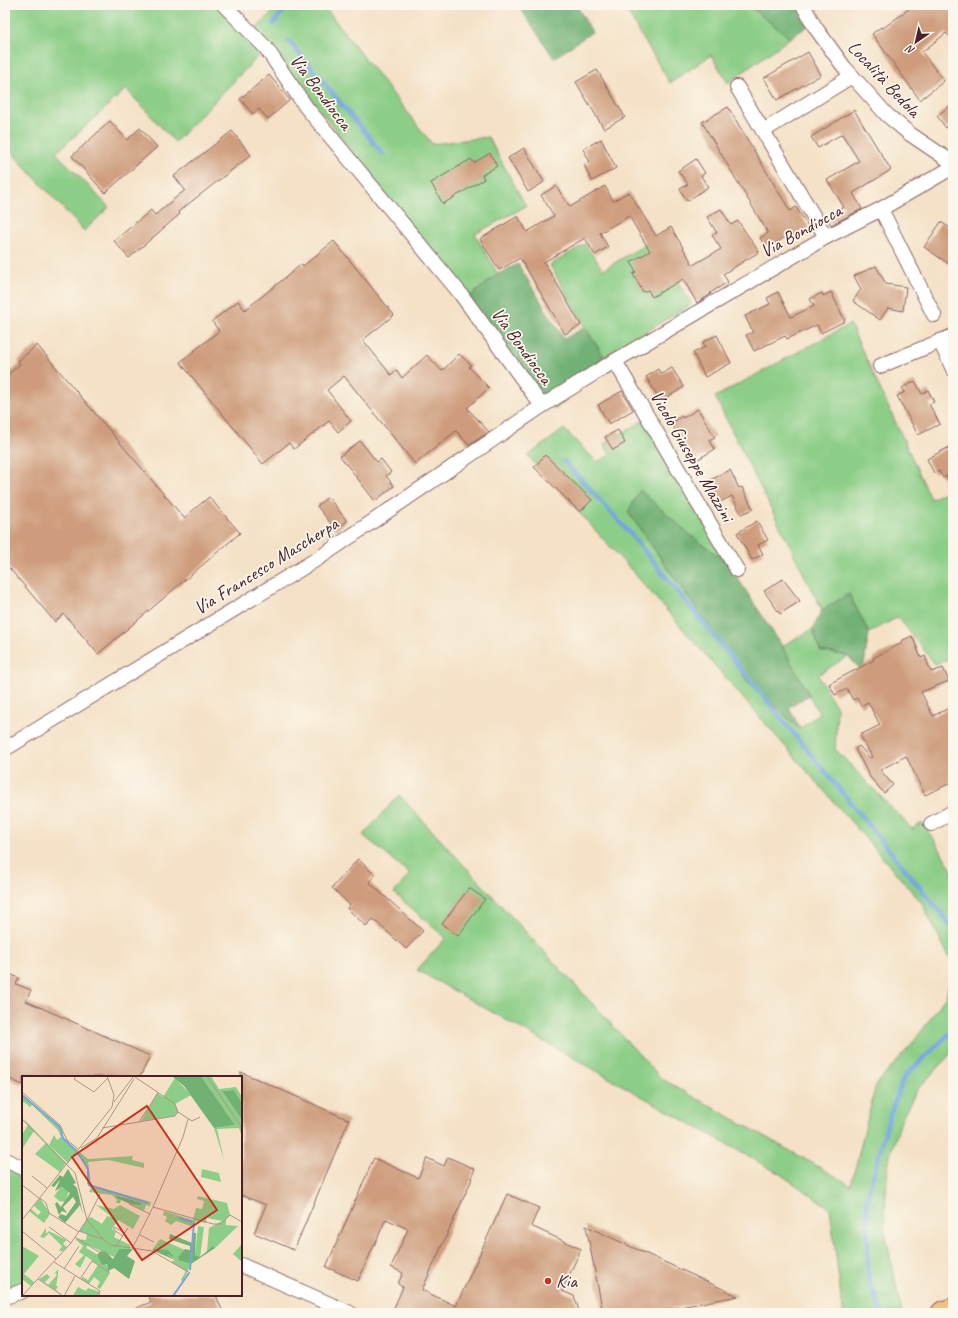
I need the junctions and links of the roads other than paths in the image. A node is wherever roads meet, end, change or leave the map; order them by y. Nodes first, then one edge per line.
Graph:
1 (224, 5) edge
2 (803, 5) edge
3 (852, 76) junction
4 (737, 87) dead end
5 (763, 131) junction
6 (953, 163) edge
7 (953, 167) edge
8 (881, 209) junction
9 (826, 237) junction
10 (934, 315) dead end
11 (953, 336) edge
12 (940, 341) junction
13 (615, 361) junction
14 (880, 366) dead end
15 (953, 368) edge
16 (542, 406) junction
17 (737, 570) dead end
18 (5, 750) edge
19 (953, 812) edge
20 (931, 824) dead end
21 (5, 1160) edge
22 (22, 1168) edge
23 (242, 1265) edge
24 (22, 1290) edge
25 (5, 1298) edge
26 (953, 1309) edge
27 (350, 1313) edge
28 (942, 1313) edge

1 - 16 street, Via Bondiocca
2 - 3 street, Località Bedola
3 - 5 street
3 - 6 street, Località Bedola
4 - 5 street
5 - 9 street
7 - 8 street, Via Bondiocca
8 - 9 street, Via Bondiocca
8 - 10 street
9 - 13 street, Via Bondiocca
11 - 12 street
12 - 14 street
12 - 15 street
13 - 16 street, Via Bondiocca
13 - 17 street, Vicolo Giuseppe Mazzini
16 - 18 street, Via Francesco Mascherpa
19 - 20 street
21 - 22 street
23 - 27 street
24 - 25 street
26 - 28 main road

